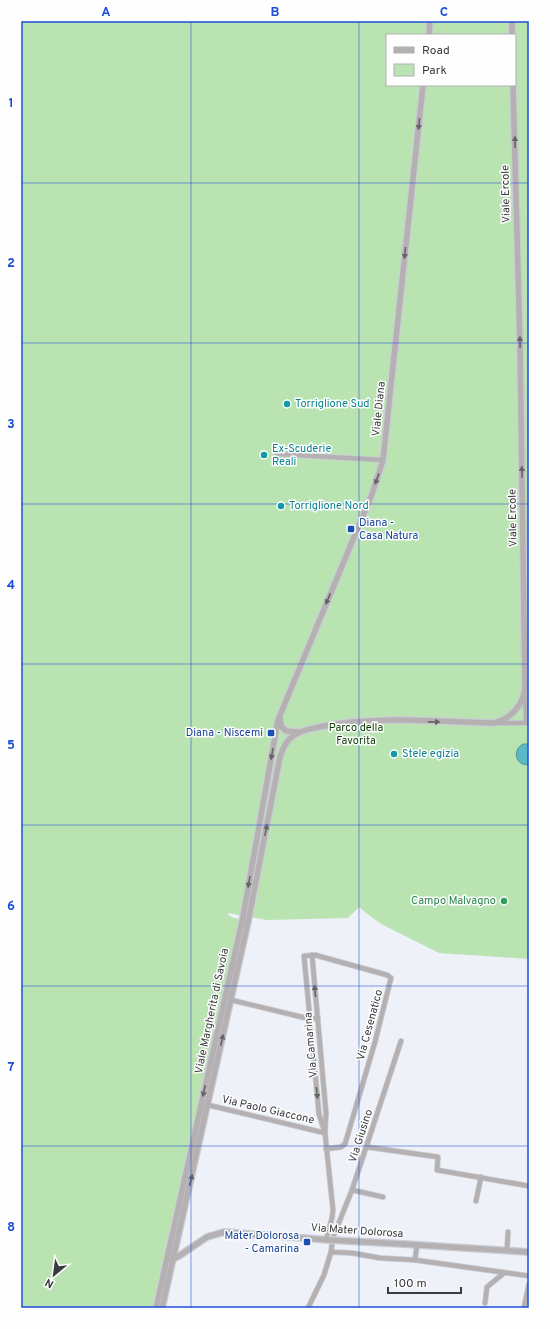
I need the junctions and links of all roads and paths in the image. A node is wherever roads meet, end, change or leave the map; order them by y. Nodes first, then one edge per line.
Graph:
1 (430, 21) edge
2 (512, 21) edge
3 (429, 34) edge
4 (512, 34) edge
5 (423, 86) edge
6 (513, 86) edge
7 (277, 454) dead end
8 (383, 460) junction
9 (525, 689) junction
10 (280, 716) junction
11 (494, 723) junction
12 (528, 723) edge
13 (302, 732) junction
14 (286, 742) joint
15 (312, 955) junction
16 (304, 956) joint
17 (231, 1000) junction
18 (310, 1018) junction
19 (318, 1018) junction
20 (401, 1041) dead end
21 (208, 1105) junction
22 (325, 1133) junction
23 (367, 1147) junction
24 (326, 1149) junction
25 (481, 1177) junction
26 (529, 1186) edge
27 (352, 1190) junction
28 (383, 1197) dead end
29 (476, 1201) dead end
30 (508, 1232) dead end
31 (334, 1235) dead end
32 (329, 1242) junction
33 (417, 1245) junction
34 (506, 1250) junction
35 (331, 1252) junction
36 (529, 1252) edge
37 (170, 1257) junction
38 (415, 1260) junction
39 (504, 1273) junction
40 (529, 1276) edge
41 (529, 1284) edge
42 (485, 1303) dead end
43 (156, 1308) edge
44 (162, 1308) edge
45 (308, 1308) edge
46 (524, 1308) edge

1 - 3 street
2 - 4 street
5 -> 8 street, Viale Diana
9 -> 6 street, Viale Ercole
7 - 8 street
8 -> 10 street, Viale Diana
9 - 11 street, Viale Ercole
9 - 12 street
10 - 13 street
10 -> 37 street, Viale Margherita di Savoia
11 - 12 street
13 -> 11 street, Viale Ercole
13 - 14 street, Viale Ercole
17 -> 14 street, Viale Margherita di Savoia
15 - 16 street, Via Cesenatico
19 -> 15 street, Via Camarina
15 - 24 street, Via Cesenatico
16 - 18 street, Via Camarina
17 - 18 street
21 -> 17 street, Viale Margherita di Savoia
18 - 19 street
18 -> 22 street, Via Camarina
19 - 22 street, Via Camarina
20 - 23 street, Via Giusino
21 - 22 street, Via Paolo Giaccone
37 -> 21 street, Viale Margherita di Savoia
22 - 24 street, Via Camarina
23 - 25 street
23 - 27 street, Via Giusino
24 - 32 street, Via Camarina
25 - 26 street
25 - 29 street
27 - 28 street
27 - 31 street, Via Giusino
30 - 34 street
32 - 33 street, Via Mater Dolorosa, bridge
32 - 35 street
32 - 37 street, Via Mater Dolorosa
33 - 34 street, Via Mater Dolorosa
33 - 38 street
34 - 36 street, Via Mater Dolorosa
35 - 38 street
35 - 45 street
37 - 43 street, Via Mater Dolorosa
37 - 44 street, Viale Margherita di Savoia
38 - 39 street
39 - 40 street
39 - 42 street
41 - 46 street

